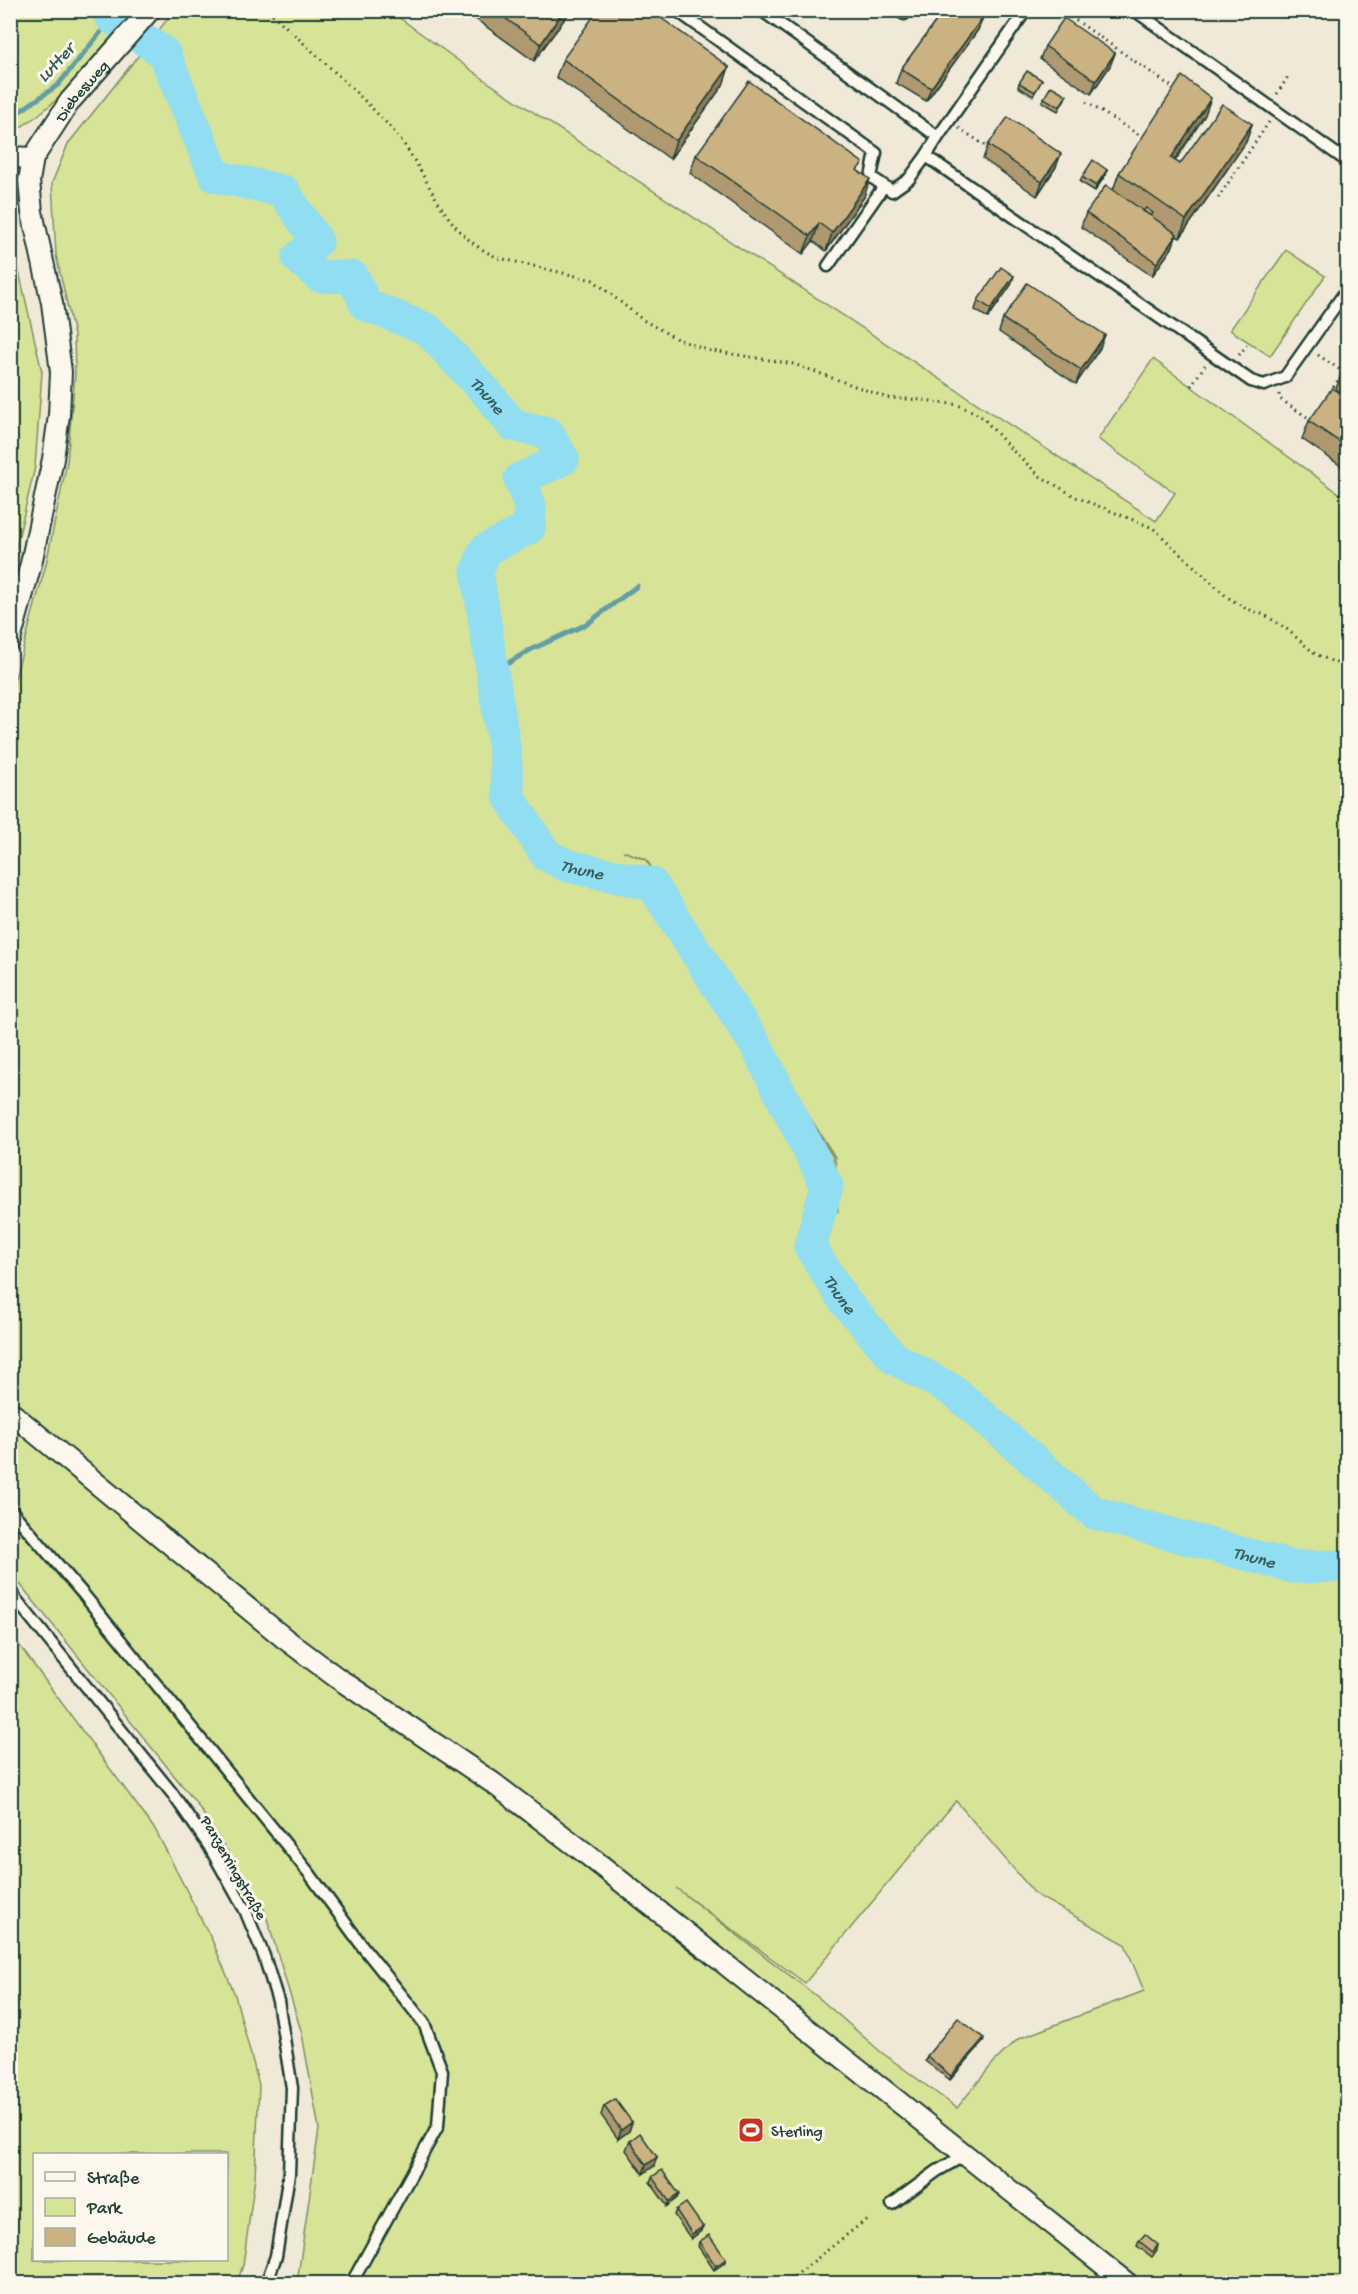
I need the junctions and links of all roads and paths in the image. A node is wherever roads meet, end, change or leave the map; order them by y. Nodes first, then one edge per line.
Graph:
1 (268, 10) edge
2 (676, 10) edge
3 (761, 10) edge
4 (1026, 10) edge
5 (1061, 10) edge
6 (1134, 10) edge
7 (147, 14) edge
8 (1289, 75) dead end
9 (1172, 87) edge
10 (1086, 102) dead end
11 (1273, 109) junction
12 (949, 122) junction
13 (1139, 135) dead end
14 (938, 137) junction
15 (990, 149) edge
16 (926, 156) junction
17 (10, 157) edge
18 (33, 158) junction
19 (1347, 162) edge
20 (884, 186) junction
21 (1218, 198) dead end
22 (828, 266) dead end
23 (1347, 288) edge
24 (1306, 348) junction
25 (1212, 354) junction
26 (1347, 366) edge
27 (1345, 373) edge
28 (1274, 382) junction
29 (1191, 386) dead end
30 (1324, 400) edge
31 (1315, 422) edge
32 (10, 640) edge
33 (1347, 668) edge
34 (10, 1412) edge
35 (10, 1509) edge
36 (10, 1592) edge
37 (965, 2156) junction
38 (892, 2204) dead end
39 (868, 2218) dead end
40 (266, 2283) edge
41 (351, 2283) edge
42 (785, 2283) edge
43 (1128, 2283) edge

1 - 33 path
2 - 20 lane
3 - 14 lane
4 - 12 lane
5 - 9 path
6 - 11 lane
7 - 18 street, Diebesweg
8 - 11 path
10 - 13 path
11 - 19 lane
11 - 21 path
12 - 14 lane
12 - 15 path
14 - 16 lane
16 - 20 lane
16 - 25 lane
17 - 18 street
18 - 32 street
20 - 22 lane
23 - 24 lane
24 - 27 path
24 - 28 lane
25 - 28 lane
25 - 29 path
26 - 27 path
27 - 30 path
28 - 31 path
34 - 37 street
35 - 41 lane
36 - 40 lane, Panzerringstraße
37 - 38 lane
37 - 43 street
39 - 42 path

